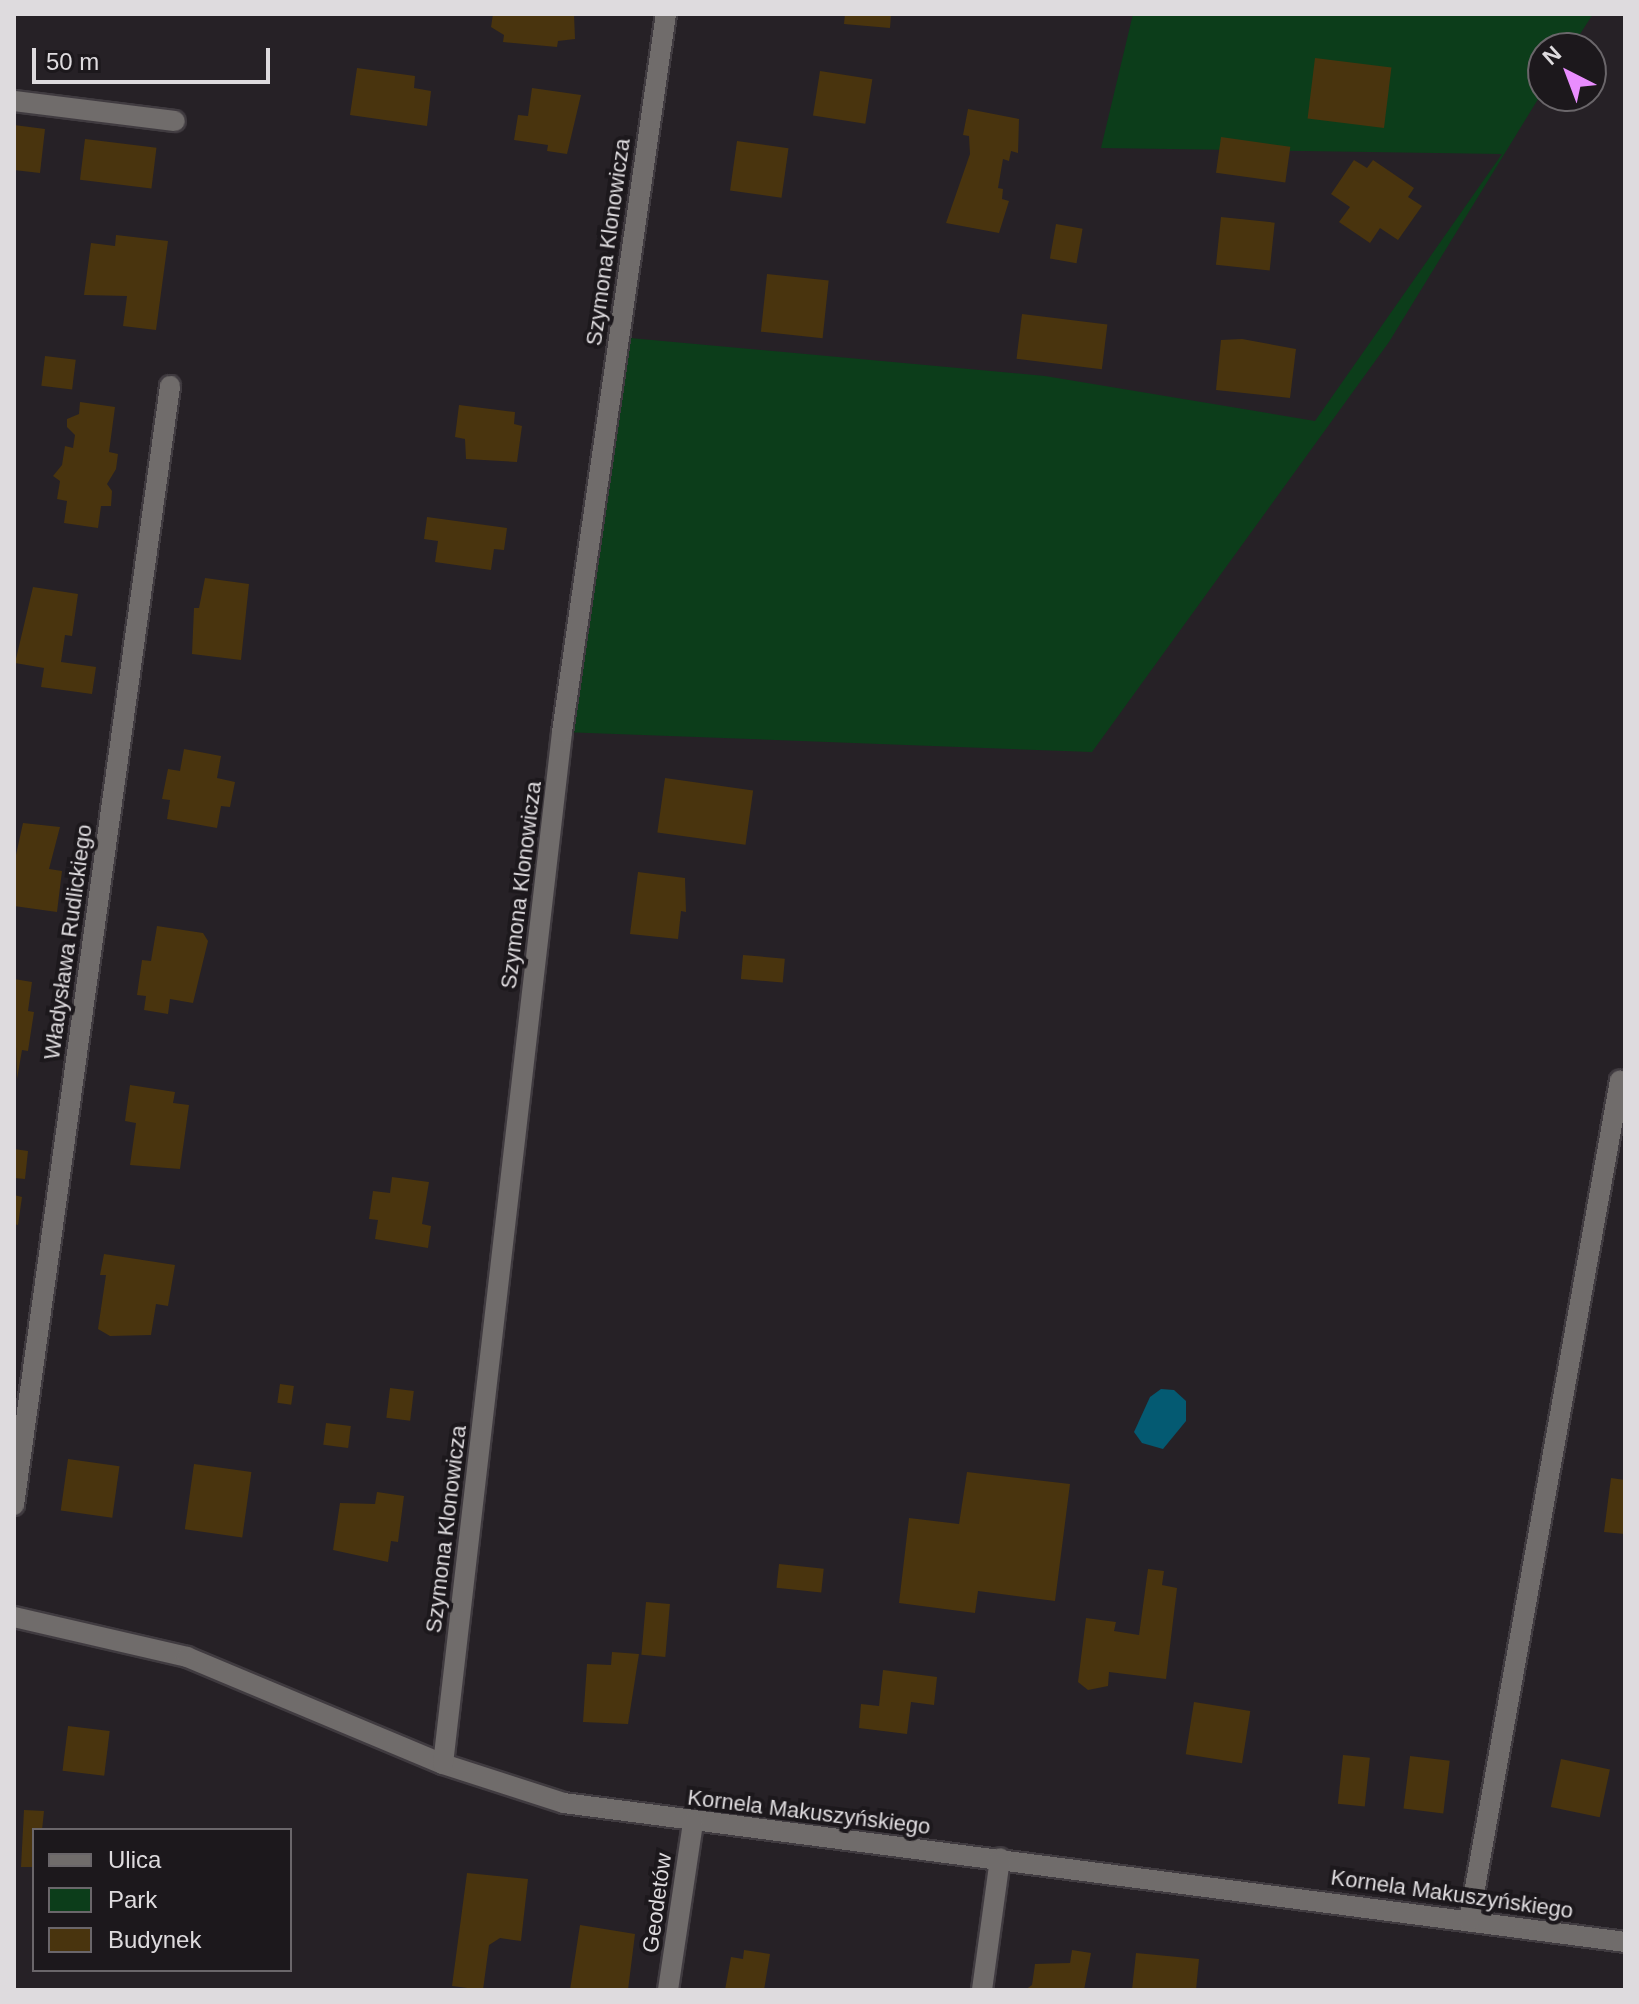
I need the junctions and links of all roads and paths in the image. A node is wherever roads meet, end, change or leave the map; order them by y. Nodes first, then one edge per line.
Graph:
1 (666, 14) edge
2 (14, 101) edge
3 (175, 121) dead end
4 (170, 386) dead end
5 (1620, 1080) dead end
6 (14, 1505) edge
7 (14, 1617) edge
8 (443, 1764) junction
9 (693, 1823) junction
10 (1000, 1858) junction
11 (1469, 1921) junction
12 (1625, 1942) edge
13 (668, 1990) edge
14 (982, 1990) edge

1 - 8 street, Szymona Klonowicza
2 - 3 street
4 - 6 street, Władysława Rudlickiego
5 - 11 street
7 - 8 street, Kornela Makuszyńskiego
8 - 9 street, Kornela Makuszyńskiego
9 - 10 street, Kornela Makuszyńskiego
9 - 13 street, Geodetów
10 - 11 street, Kornela Makuszyńskiego
10 - 14 street
11 - 12 street, Kornela Makuszyńskiego

